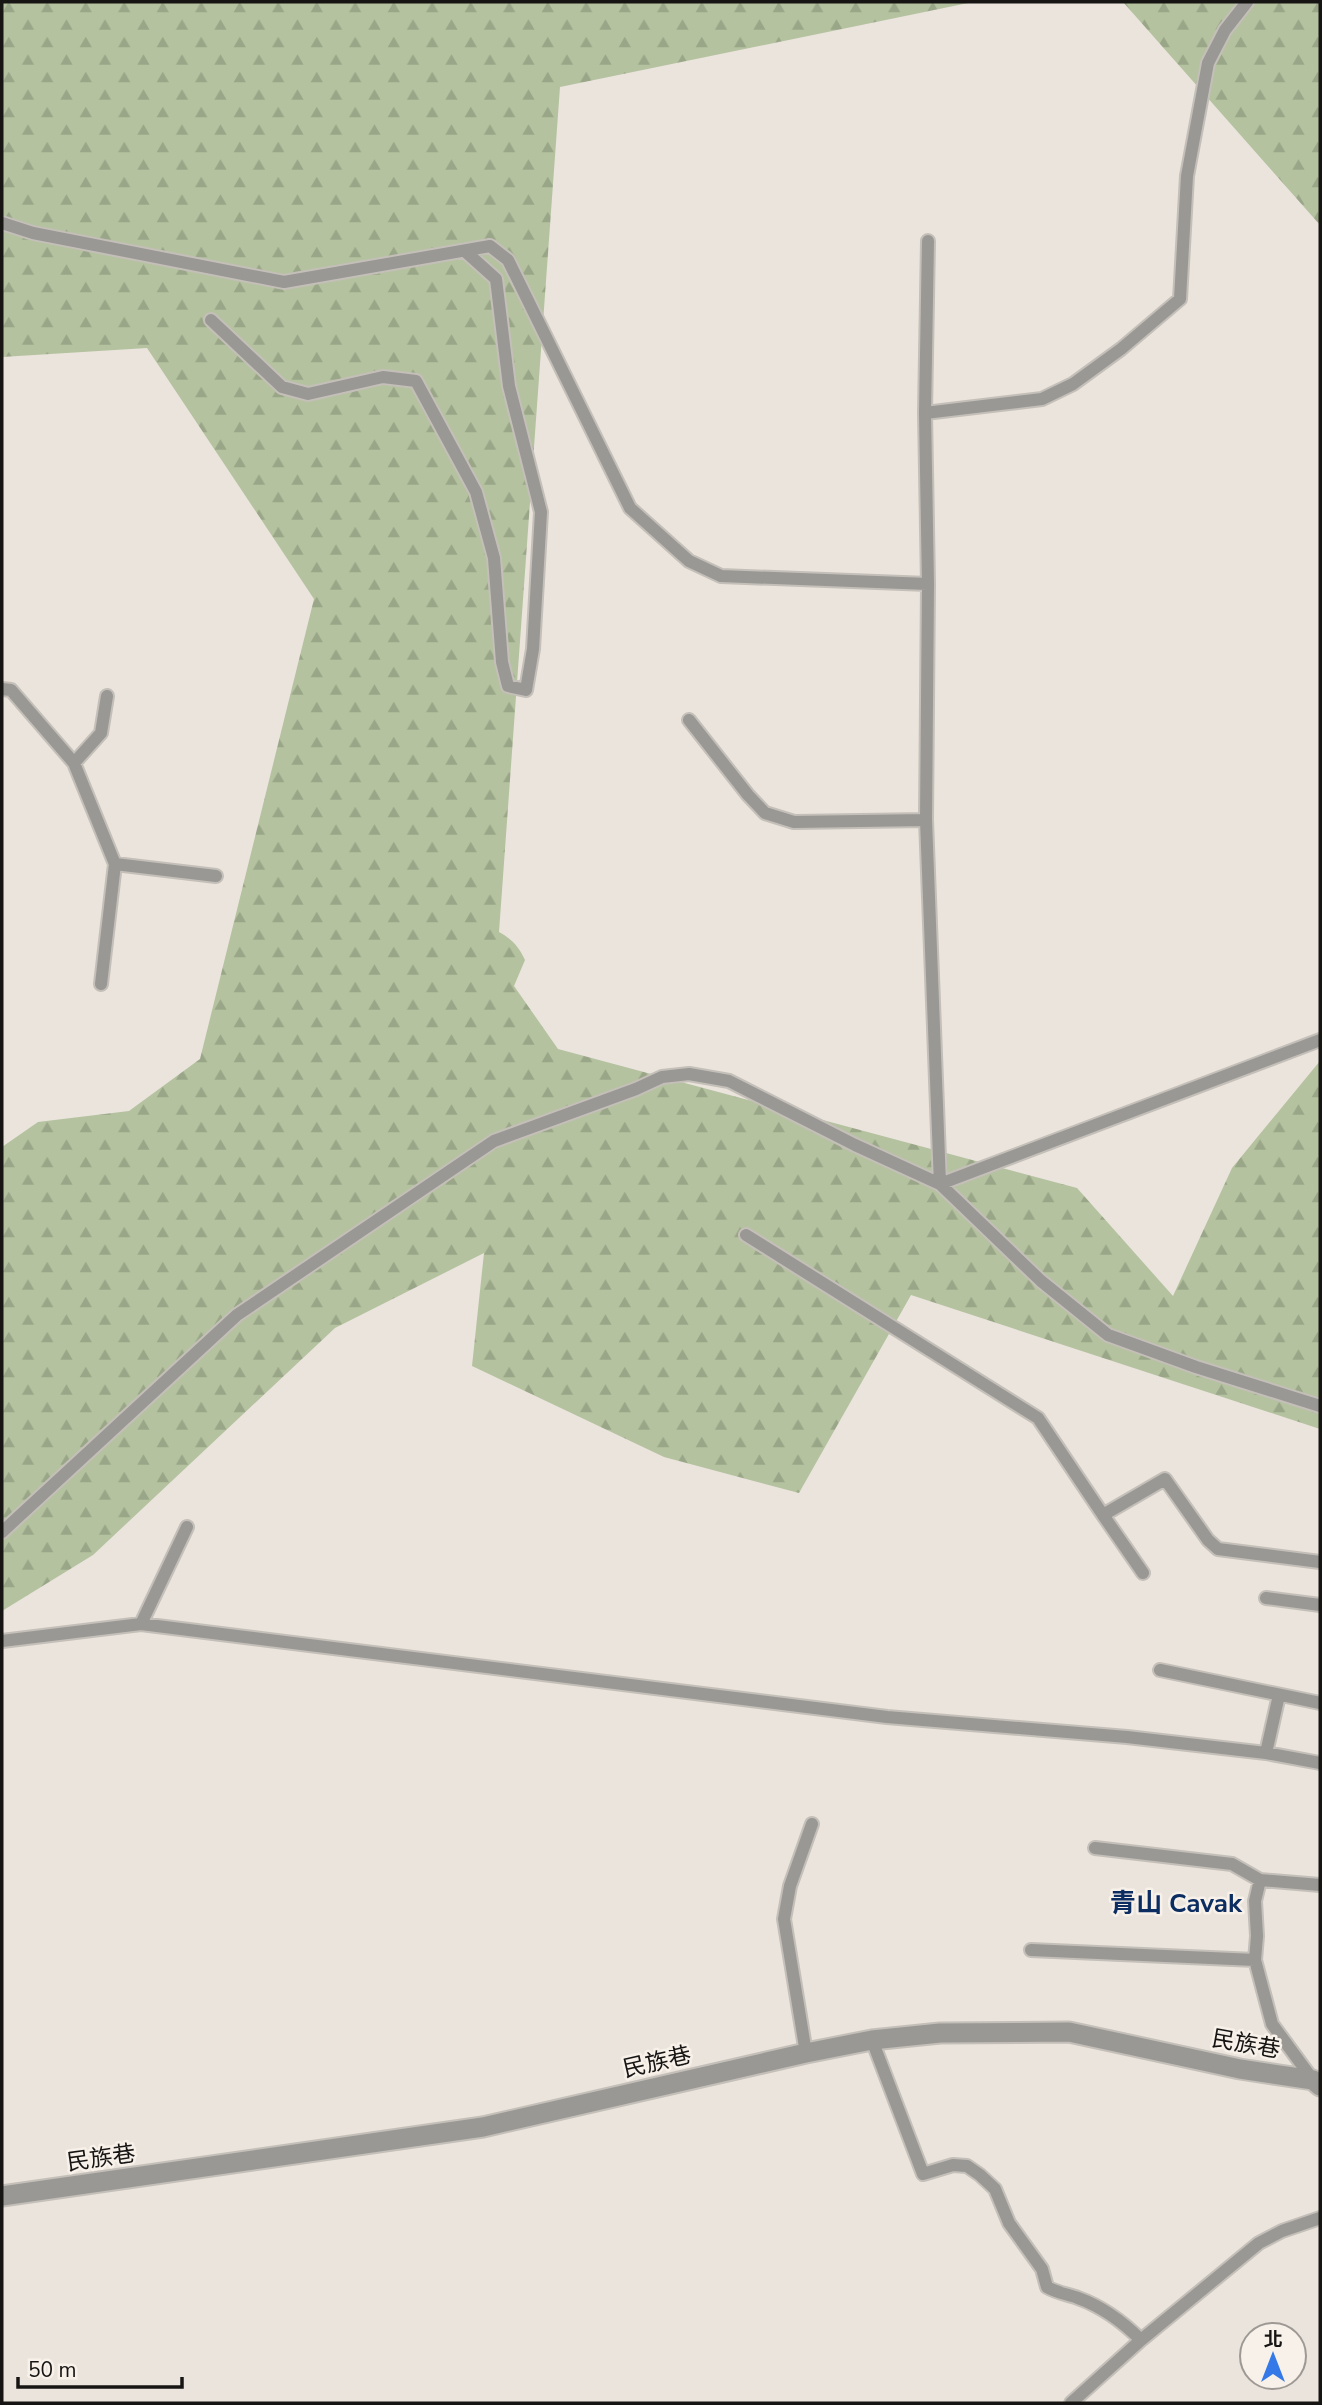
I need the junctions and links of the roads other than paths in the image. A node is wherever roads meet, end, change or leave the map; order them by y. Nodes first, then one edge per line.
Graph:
1 (1247, 2) edge
2 (2, 223) edge
3 (928, 241) dead end
4 (466, 251) junction
5 (211, 320) dead end
6 (925, 412) junction
7 (928, 584) junction
8 (2, 689) edge
9 (107, 696) dead end
10 (689, 720) dead end
11 (74, 764) junction
12 (926, 820) junction
13 (115, 864) junction
14 (216, 876) dead end
15 (101, 984) dead end
16 (1320, 1040) edge
17 (940, 1184) junction
18 (746, 1235) dead end
19 (1320, 1406) edge
20 (1104, 1515) junction
21 (187, 1527) dead end
22 (2, 1532) edge
23 (1320, 1562) edge
24 (1143, 1573) dead end
25 (1266, 1598) dead end
26 (1320, 1605) edge
27 (141, 1624) junction
28 (2, 1641) edge
29 (1160, 1670) dead end
30 (1279, 1695) junction
31 (1320, 1703) edge
32 (1266, 1752) junction
33 (1320, 1763) edge
34 (813, 1824) dead end
35 (1095, 1848) dead end
36 (1260, 1880) junction
37 (1320, 1885) edge
38 (1031, 1950) dead end
39 (1255, 1960) junction
40 (872, 2040) junction
41 (806, 2053) junction
42 (1316, 2083) edge
43 (2, 2196) edge
44 (1320, 2218) edge
45 (1141, 2340) junction
46 (1071, 2403) edge

1 - 6 lane
2 - 4 lane
3 - 6 lane
4 - 5 lane
4 - 7 lane
6 - 7 lane
7 - 12 lane
8 - 11 lane
9 - 11 lane
10 - 12 lane
11 - 13 lane
12 - 17 lane
13 - 14 lane
13 - 15 lane
16 - 17 lane
17 - 19 lane
17 - 22 lane
18 - 20 lane
20 - 23 lane
20 - 24 lane
21 - 27 lane
25 - 26 lane
27 - 28 lane
27 - 32 lane
29 - 30 lane
30 - 31 lane
30 - 32 lane
32 - 33 lane
34 - 41 lane
35 - 36 lane
36 - 37 lane
36 - 39 lane
38 - 39 lane
39 - 42 lane
40 - 41 street, 民族巷
40 - 42 street, 民族巷
40 - 45 lane
41 - 43 street, 民族巷
44 - 45 lane
45 - 46 lane

